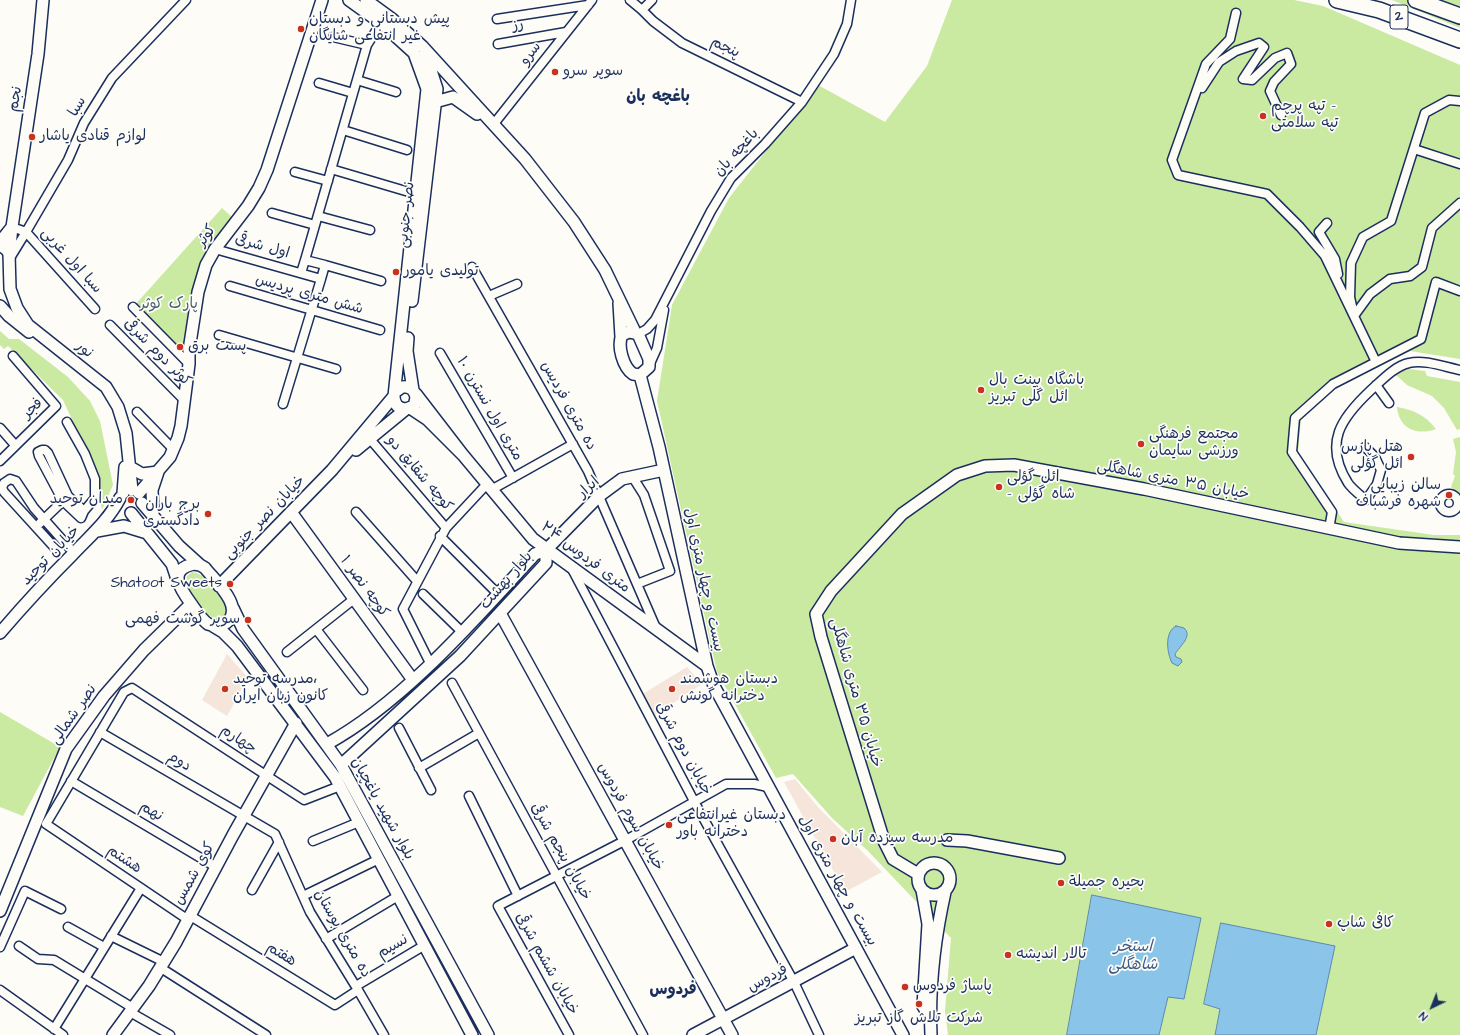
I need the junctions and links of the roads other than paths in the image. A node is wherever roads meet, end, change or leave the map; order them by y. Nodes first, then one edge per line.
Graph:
1 (43, 0) edge
2 (186, 0) edge
3 (322, 0) edge
4 (349, 0) edge
5 (366, 0) edge
6 (630, 0) edge
7 (652, 0) edge
8 (851, 0) edge
9 (1337, 0) edge
10 (1416, 0) edge
11 (590, 2) edge
12 (642, 10) junction
13 (1236, 14) dead end
14 (1460, 16) edge
15 (497, 19) dead end
16 (381, 23) junction
17 (566, 32) junction
18 (333, 37) dead end
19 (1460, 40) edge
20 (498, 44) dead end
21 (367, 45) junction
22 (418, 49) junction
23 (357, 80) junction
24 (320, 83) dead end
25 (396, 92) dead end
26 (353, 93) junction
27 (1196, 97) junction
28 (1460, 101) edge
29 (435, 102) junction
30 (802, 102) junction
31 (1280, 115) dead end
32 (493, 125) junction
33 (342, 133) junction
34 (1414, 149) junction
35 (407, 150) dead end
36 (1460, 164) edge
37 (331, 169) junction
38 (295, 172) dead end
39 (328, 182) junction
40 (409, 192) dead end
41 (1460, 203) edge
42 (272, 213) dead end
43 (318, 216) junction
44 (1327, 223) dead end
45 (315, 225) junction
46 (12, 227) junction
47 (370, 230) dead end
48 (26, 232) junction
49 (0, 242) edge
50 (0, 246) edge
51 (215, 249) junction
52 (9, 259) junction
53 (305, 260) junction
54 (325, 265) junction
55 (472, 267) dead end
56 (0, 271) edge
57 (301, 273) junction
58 (321, 279) junction
59 (381, 281) dead end
60 (517, 284) dead end
61 (230, 286) dead end
62 (1460, 291) edge
63 (1343, 293) junction
64 (490, 296) junction
65 (619, 297) junction
66 (666, 301) junction
67 (0, 306) edge
68 (133, 307) dead end
69 (95, 309) dead end
70 (312, 310) junction
71 (1354, 316) junction
72 (110, 325) dead end
73 (380, 330) dead end
74 (637, 333) junction
75 (219, 336) dead end
76 (621, 337) junction
77 (440, 353) dead end
78 (13, 356) dead end
79 (297, 358) junction
80 (1376, 362) junction
81 (189, 364) junction
82 (336, 369) dead end
83 (1460, 370) edge
84 (644, 371) junction
85 (1376, 385) junction
86 (414, 392) junction
87 (394, 394) junction
88 (184, 400) junction
89 (1389, 403) dead end
90 (283, 404) dead end
91 (408, 409) junction
92 (137, 412) dead end
93 (67, 422) dead end
94 (0, 428) edge
95 (370, 439) junction
96 (15, 444) junction
97 (573, 444) junction
98 (1365, 447) dead end
99 (173, 449) junction
100 (463, 455) junction
101 (0, 461) edge
102 (128, 467) junction
103 (332, 470) junction
104 (664, 470) junction
105 (158, 472) junction
106 (632, 476) junction
107 (513, 478) junction
108 (489, 487) junction
109 (131, 495) junction
110 (599, 496) junction
111 (66, 498) junction
112 (127, 511) junction
113 (291, 512) junction
114 (356, 512) dead end
115 (153, 515) junction
116 (44, 520) junction
117 (37, 526) junction
118 (446, 528) junction
119 (1329, 528) junction
120 (97, 531) junction
121 (147, 532) junction
122 (440, 536) junction
123 (1460, 547) edge
124 (55, 548) dead end
125 (546, 550) junction
126 (74, 553) junction
127 (200, 565) junction
128 (572, 569) junction
129 (177, 579) junction
130 (417, 581) junction
131 (637, 584) junction
132 (219, 586) junction
133 (423, 594) dead end
134 (498, 594) junction
135 (354, 599) junction
136 (191, 604) junction
137 (233, 608) junction
138 (500, 613) junction
139 (213, 626) junction
140 (316, 629) junction
141 (657, 631) junction
142 (462, 632) junction
143 (0, 633) edge
144 (287, 652) dead end
145 (430, 663) junction
146 (707, 666) junction
147 (413, 680) junction
148 (452, 683) dead end
149 (363, 690) dead end
150 (296, 724) junction
151 (399, 728) dead end
152 (100, 732) junction
153 (479, 733) junction
154 (339, 738) junction
155 (327, 744) junction
156 (353, 754) junction
157 (341, 765) junction
158 (420, 768) junction
159 (267, 776) junction
160 (71, 781) junction
161 (340, 786) junction
162 (768, 787) junction
163 (431, 790) dead end
164 (469, 796) dead end
165 (695, 803) junction
166 (243, 817) junction
167 (359, 822) junction
168 (626, 840) junction
169 (947, 840) dead end
170 (313, 841) dead end
171 (279, 842) junction
172 (1059, 858) dead end
173 (379, 859) junction
174 (216, 867) junction
175 (918, 874) junction
176 (557, 877) junction
177 (141, 888) junction
178 (252, 890) dead end
179 (922, 890) junction
180 (945, 892) junction
181 (303, 896) junction
182 (398, 896) junction
183 (518, 896) junction
184 (62, 909) dead end
185 (0, 911) edge
186 (188, 917) junction
187 (68, 927) dead end
188 (112, 936) junction
189 (326, 939) junction
190 (425, 945) junction
191 (18, 946) dead end
192 (0, 947) edge
193 (104, 947) junction
194 (856, 948) junction
195 (162, 965) junction
196 (85, 979) junction
197 (794, 982) junction
198 (357, 988) junction
199 (0, 990) edge
200 (132, 1010) junction
201 (930, 1017) junction
202 (724, 1020) junction
203 (483, 1025) junction
204 (54, 1029) junction
205 (471, 1033) edge
206 (63, 1035) edge
207 (113, 1035) edge
208 (170, 1035) edge
209 (266, 1035) edge
210 (384, 1035) edge
211 (488, 1035) edge
212 (569, 1035) edge
213 (643, 1035) edge
214 (693, 1035) edge
215 (732, 1035) edge
216 (819, 1035) edge
217 (903, 1035) edge
218 (931, 1035) edge

1 - 46 main road, نجم
2 - 48 street, سبا
3 - 51 main road, کوثر
4 - 16 main road
5 - 22 main road
6 - 12 street
7 - 12 street
8 - 30 street, باغچه بان
9 - 19 highway, 2
10 - 14 highway, 2
11 - 15 street
11 - 17 street, سرو
12 - 30 street, پنجم
13 - 27 street
16 - 21 street
16 - 22 main road
16 - 33 street
17 - 20 street, رز
17 - 32 street, سرو
18 - 21 street
21 - 23 street
22 - 29 main road, نصر جنوبی
22 - 32 main road
22 - 87 main road, نصر جنوبی
23 - 25 street
23 - 26 street
24 - 26 street
26 - 33 street
27 - 31 street
27 - 63 street
28 - 34 street
29 - 32 main road
29 - 86 main road, نصر جنوبی
30 - 66 street, باغچه بان
32 - 65 main road
33 - 35 street
33 - 37 street
34 - 36 street
34 - 71 street
37 - 39 street
37 - 40 street
38 - 39 street
39 - 43 street
41 - 71 street
42 - 45 street
43 - 45 street
43 - 47 street
44 - 63 street
45 - 53 street
46 - 48 street
46 - 49 main road
46 - 52 main road, نجم
48 - 52 street, سبا
48 - 69 street, سبا اول غربی
50 - 52 main road
51 - 57 street, اول شرقی
51 - 81 main road, کوثر
52 - 56 main road
52 - 102 main road, نور
53 - 54 street
53 - 57 street
54 - 58 street
54 - 59 street
55 - 64 street, ده متری فردیس
57 - 58 street, اول شرقی
58 - 70 street
60 - 64 street
61 - 70 street, شش متری پردیس
62 - 80 street
63 - 71 street
64 - 97 street, ده متری فردیس
65 - 74 main road, بیست و چهار متری اول
65 - 76 main road
66 - 74 street
66 - 84 street
67 - 102 main road, نور
68 - 81 street
70 - 73 street, شش متری پردیس
70 - 79 street
71 - 80 street
72 - 88 street, کوثر دوم شرقی
74 - 76 main road
74 - 84 main road, بیست و چهار متری اول
75 - 79 street
76 - 84 main road
77 - 107 street, ۱۰ متری اول نسترن
78 - 96 street, فجر
79 - 82 street
79 - 90 street
80 - 119 street
81 - 88 main road, کوثر
83 - 85 street
84 - 104 main road, بیست و چهار متری اول
85 - 89 street
85 - 98 street
86 - 87 main road
86 - 91 main road
86 - 100 main road, ۲۴ متری فردوس
87 - 91 main road
87 - 103 main road, خیابان نصر جنوبی
88 - 99 main road, کوثر
91 - 95 main road, خیابان نصر جنوبی
91 - 100 main road, ۲۴ متری فردوس
92 - 99 street
93 - 111 street
94 - 96 street
95 - 103 main road, خیابان نصر جنوبی
95 - 118 street, کوچه شقایق دو
96 - 101 street, فجر
97 - 107 street
97 - 110 street, ده متری فردیس
99 - 105 main road, کوثر
100 - 108 main road, ۲۴ متری فردوس
102 - 105 main road
102 - 109 main road
103 - 113 main road, خیابان نصر جنوبی
104 - 106 main road, ابرار
104 - 146 main road, بیست و چهار متری اول
105 - 109 main road, کوثر
105 - 115 main road
106 - 110 main road, ابرار
106 - 131 street
107 - 108 street
108 - 118 street
108 - 125 main road, ۲۴ متری فردوس
109 - 112 main road
109 - 112 main road
109 - 115 main road, بلوار شهید یاغچیان
109 - 120 main road, خیابان توحید
110 - 125 main road, ابرار
110 - 131 street, ده متری فردیس
111 - 111 street
111 - 116 street
112 - 120 main road
112 - 121 main road, بلوار شهید یاغچیان
113 - 132 main road, خیابان نصر جنوبی
113 - 135 main road, کوچه نصر ۱
114 - 130 street
115 - 127 main road, بلوار شهید یاغچیان
116 - 117 street
116 - 117 street
116 - 126 street
117 - 124 street
118 - 122 street
119 - 123 main road, خیابان ۳۵ متری شاهگلی
119 - 175 main road, خیابان ۳۵ متری شاهگلی
120 - 121 main road
120 - 126 main road, خیابان توحید
121 - 129 main road, بلوار شهید یاغچیان
122 - 130 street
122 - 134 street
125 - 128 main road, ۲۴ متری فردوس
125 - 134 main road, بلوار بهشت
125 - 138 main road, بلوار بهشت
126 - 143 main road, خیابان توحید
127 - 129 main road
127 - 132 main road, بلوار شهید یاغچیان
128 - 141 main road, ۲۴ متری فردوس
128 - 165 street, خیابان دوم شرقی
129 - 136 main road, بلوار شهید یاغچیان
130 - 145 street
131 - 141 street, ده متری فردیس
132 - 137 main road, بلوار شهید یاغچیان
133 - 142 street
134 - 142 main road, بلوار بهشت
135 - 140 street
135 - 147 main road, کوچه نصر ۱
136 - 139 main road, بلوار شهید یاغچیان
136 - 185 main road, نصر شمالی
137 - 139 main road
137 - 155 main road, بلوار شهید یاغچیان
138 - 156 main road, بلوار بهشت
138 - 168 main road, خیابان سوم فردوس
139 - 150 main road, بلوار شهید یاغچیان
140 - 144 street
140 - 149 street
141 - 146 main road, ۲۴ متری فردوس
142 - 145 main road, بلوار بهشت
145 - 147 main road, بلوار بهشت
146 - 162 main road, بیست و چهار متری اول
147 - 154 main road, بلوار بهشت
148 - 153 street, خیابان پنجم شرقی
150 - 159 main road, کوی شمس
150 - 161 main road, بلوار شهید یاغچیان
151 - 158 street
152 - 159 street, چهارم
152 - 160 street
152 - 166 street, دوم
153 - 158 street
153 - 176 street, خیابان پنجم شرقی
154 - 155 main road, بلوار بهشت
154 - 156 main road
155 - 157 main road, بلوار شهید یاغچیان
156 - 157 main road, بلوار بهشت
157 - 203 main road, بلوار شهید یاغچیان
158 - 163 street
159 - 161 street, چهارم
159 - 166 main road, کوی شمس
160 - 174 street, نهم
160 - 177 street, هشتم
161 - 167 main road, بلوار شهید یاغچیان
162 - 165 street
162 - 194 main road, بیست و چهار متری اول
164 - 183 street
165 - 168 street
165 - 197 street, خیابان دوم شرقی
166 - 171 street, ده متری بوستان
166 - 174 main road, کوی شمس
167 - 170 street
167 - 173 main road, بلوار شهید یاغچیان
168 - 176 street
168 - 202 main road, خیابان سوم فردوس
169 - 172 main road
171 - 178 street
171 - 181 street, ده متری بوستان
173 - 181 street
173 - 182 main road, بلوار شهید یاغچیان
174 - 186 main road, کوی شمس
175 - 179 main road
175 - 180 main road
176 - 183 street
176 - 213 street, خیابان پنجم شرقی
177 - 186 street, هشتم
177 - 188 street
179 - 180 main road
179 - 201 main road
180 - 201 main road
181 - 189 street, ده متری بوستان
182 - 189 street
182 - 190 main road, بلوار شهید یاغچیان
183 - 212 street, خیابان ششم شرقی
184 - 192 street
186 - 195 main road, کوی شمس
186 - 198 street, هفتم
187 - 193 street
188 - 193 street
188 - 195 street
189 - 198 street, ده متری بوستان
190 - 198 street, نسیم
190 - 205 main road, بلوار شهید یاغچیان
191 - 196 street
193 - 196 street
194 - 197 main road, فردوس
194 - 217 main road, بیست و چهار متری اول
195 - 200 main road, کوی شمس
195 - 209 street
196 - 200 street
196 - 204 street
197 - 202 main road, فردوس
197 - 216 street, خیابان دوم شرقی
198 - 210 street, ده متری بوستان
199 - 204 street
200 - 207 main road, کوی شمس
200 - 208 street
201 - 218 main road
202 - 214 main road, فردوس
202 - 215 main road, خیابان سوم فردوس
203 - 205 main road
203 - 211 main road, بلوار شهید یاغچیان
204 - 206 street

